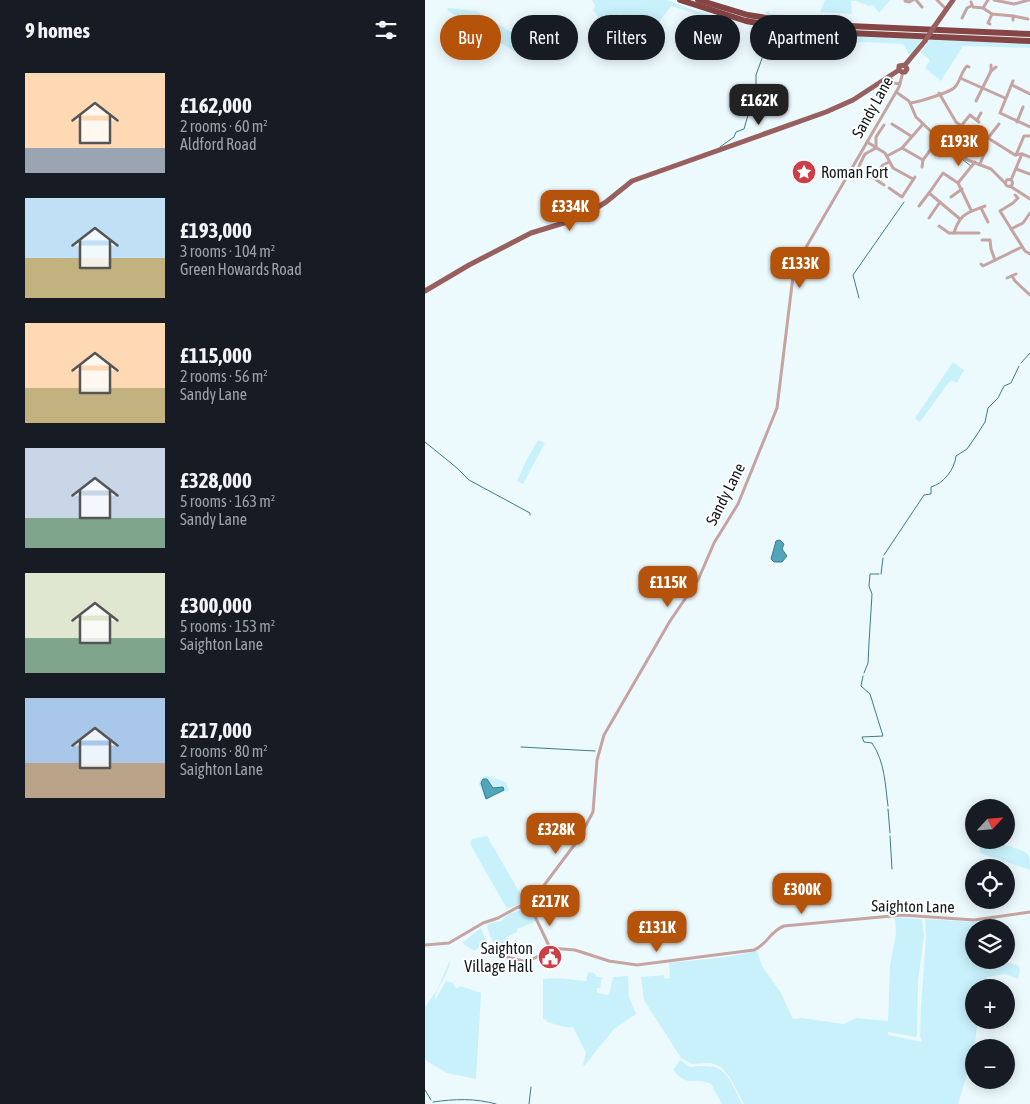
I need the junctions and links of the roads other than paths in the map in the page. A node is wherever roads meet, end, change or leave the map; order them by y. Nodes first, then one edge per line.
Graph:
1 (680, 0) edge
2 (698, 0) edge
3 (905, 0) edge
4 (915, 0) edge
5 (937, 0) edge
6 (953, 0) edge
7 (988, 0) edge
8 (994, 0) edge
9 (1029, 0) edge
10 (1022, 1) edge
11 (922, 7) dead end
12 (983, 8) junction
13 (946, 9) junction
14 (992, 14) junction
15 (750, 17) edge
16 (964, 17) dead end
17 (750, 19) edge
18 (1027, 19) dead end
19 (988, 23) dead end
20 (857, 28) edge
21 (857, 34) edge
22 (1030, 34) edge
23 (1030, 42) edge
24 (991, 65) dead end
25 (968, 66) dead end
26 (996, 67) dead end
27 (901, 71) junction
28 (991, 71) junction
29 (889, 75) junction
30 (960, 78) junction
31 (901, 84) junction
32 (982, 88) junction
33 (896, 92) junction
34 (939, 93) junction
35 (1030, 94) edge
36 (1005, 98) junction
37 (976, 101) dead end
38 (910, 103) junction
39 (1023, 107) dead end
40 (981, 113) dead end
41 (1017, 122) junction
42 (892, 124) dead end
43 (923, 124) junction
44 (884, 125) dead end
45 (961, 126) junction
46 (999, 126) dead end
47 (1030, 127) edge
48 (911, 136) junction
49 (1030, 136) edge
50 (867, 142) junction
51 (982, 144) dead end
52 (934, 145) dead end
53 (876, 148) junction
54 (902, 148) junction
55 (1022, 154) junction
56 (1015, 155) junction
57 (887, 156) junction
58 (1030, 157) edge
59 (965, 159) junction
60 (923, 160) junction
61 (889, 162) junction
62 (975, 162) junction
63 (980, 164) junction
64 (859, 166) dead end
65 (921, 167) dead end
66 (1017, 168) junction
67 (1030, 174) edge
68 (1004, 182) junction
69 (958, 183) junction
70 (1011, 183) junction
71 (884, 185) dead end
72 (889, 188) dead end
73 (962, 190) junction
74 (929, 193) junction
75 (952, 196) dead end
76 (1018, 197) dead end
77 (1030, 200) edge
78 (940, 202) junction
79 (920, 206) dead end
80 (971, 210) junction
81 (1030, 213) edge
82 (929, 218) dead end
83 (960, 219) junction
84 (988, 220) dead end
85 (939, 226) dead end
86 (1011, 229) junction
87 (954, 233) junction
88 (979, 233) dead end
89 (982, 240) dead end
90 (1022, 247) junction
91 (1030, 254) edge
92 (995, 260) junction
93 (983, 266) dead end
94 (1016, 274) dead end
95 (1012, 276) junction
96 (1007, 278) dead end
97 (425, 291) edge
98 (1030, 295) edge
99 (533, 900) junction
100 (518, 907) junction
101 (532, 910) junction
102 (1030, 912) edge
103 (425, 945) edge
104 (553, 949) junction
105 (507, 957) dead end

1 - 17 highway
2 - 15 highway
3 - 4 street
4 - 11 street
5 - 13 street
6 - 13 main road
7 - 12 street
8 - 10 street
9 - 10 street
12 - 14 street
12 - 16 street
13 - 27 main road, bridge
14 - 18 street
14 - 19 street
20 - 22 highway
21 - 23 highway
24 - 28 street
25 - 30 street
26 - 28 street
27 - 29 main road
27 - 31 street, Sandy Lane
28 - 32 street
29 - 31 street
29 - 97 main road
30 - 32 street
30 - 34 street
31 - 33 street, Sandy Lane
32 - 36 street
32 - 37 street
33 - 38 street
33 - 50 street, Sandy Lane
34 - 38 street
34 - 45 street
35 - 36 street
36 - 41 street
38 - 43 street
39 - 41 street
40 - 45 street
41 - 47 street
42 - 48 street
43 - 48 street
43 - 59 street
44 - 53 street
45 - 59 street
46 - 56 street
48 - 54 street
49 - 56 street
50 - 53 street
50 - 99 street, Sandy Lane
51 - 63 street
52 - 60 street
53 - 57 street
53 - 64 street
54 - 57 street
54 - 60 street
55 - 56 street
55 - 58 street
55 - 66 street
57 - 61 street
59 - 62 street
60 - 65 street
61 - 71 street
61 - 72 street
62 - 63 street
62 - 69 street
63 - 68 street
66 - 67 street
66 - 70 street
68 - 70 street
68 - 70 street
69 - 73 street
69 - 74 street
70 - 77 street
73 - 75 street
73 - 80 street
74 - 78 street
74 - 79 street
76 - 86 street
78 - 82 street
78 - 83 street
80 - 83 street
80 - 84 street
81 - 86 street
83 - 87 street
85 - 87 street
86 - 90 street
87 - 88 street
89 - 92 street
90 - 91 street
90 - 92 street
92 - 93 street
94 - 95 street
95 - 96 street
95 - 98 street
99 - 100 street
99 - 101 street
100 - 101 street
100 - 103 street
101 - 104 street
102 - 104 street, Saighton Lane
104 - 105 street

